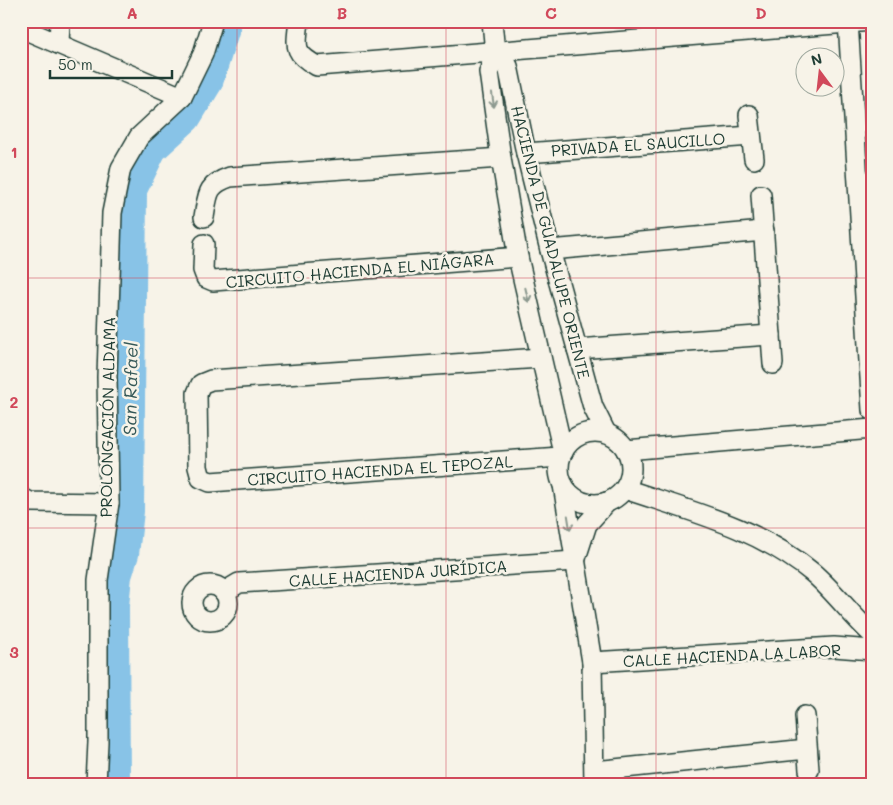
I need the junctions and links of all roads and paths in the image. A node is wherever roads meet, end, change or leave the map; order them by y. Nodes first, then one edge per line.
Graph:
1 (60, 21) edge
2 (213, 21) edge
3 (299, 21) edge
4 (492, 21) edge
5 (872, 21) edge
6 (848, 22) edge
7 (21, 28) edge
8 (60, 44) junction
9 (495, 52) junction
10 (182, 97) junction
11 (749, 115) dead end
12 (751, 136) junction
13 (526, 153) junction
14 (501, 158) junction
15 (754, 159) dead end
16 (761, 196) dead end
17 (204, 217) dead end
18 (764, 231) junction
19 (204, 244) dead end
20 (550, 250) junction
21 (518, 257) junction
22 (771, 335) junction
23 (577, 348) junction
24 (541, 358) junction
25 (773, 364) dead end
26 (872, 410) edge
27 (872, 429) edge
28 (606, 434) junction
29 (626, 450) junction
30 (562, 454) junction
31 (563, 485) junction
32 (625, 489) junction
33 (21, 497) edge
34 (607, 502) junction
35 (109, 503) junction
36 (575, 561) junction
37 (224, 592) dead end
38 (872, 634) edge
39 (872, 650) edge
40 (592, 662) junction
41 (805, 716) dead end
42 (807, 749) junction
43 (809, 770) dead end
44 (595, 777) edge
45 (96, 784) edge

1 - 8 street
2 - 10 street, PROLONGACIÓN ALDAMA
3 - 9 street
4 - 9 street, HACIENDA DE GUADALUPE ORIENTE
5 - 6 street
6 - 9 street
6 - 26 street
7 - 8 street
8 - 10 street
9 - 13 street, HACIENDA DE GUADALUPE ORIENTE
9 -> 14 street, HACIENDA DE GUADALUPE ORIENTE
10 - 35 street, PROLONGACIÓN ALDAMA
11 - 12 street
12 - 13 street, PRIVADA EL SAUCILLO
12 - 15 street
13 - 20 street, HACIENDA DE GUADALUPE ORIENTE
14 - 17 street
14 - 21 street, HACIENDA DE GUADALUPE ORIENTE
16 - 18 street
18 - 20 street
18 - 22 street
19 - 21 street, CIRCUITO HACIENDA EL NIÁGARA
20 - 23 street, HACIENDA DE GUADALUPE ORIENTE
21 -> 24 street, HACIENDA DE GUADALUPE ORIENTE
22 - 23 street
22 - 25 street
23 - 28 street, HACIENDA DE GUADALUPE ORIENTE
24 - 30 street, HACIENDA DE GUADALUPE ORIENTE
24 - 30 street, CIRCUITO HACIENDA EL TEPOZAL
27 - 29 street
28 - 29 street
28 - 30 street
29 - 32 street
30 - 31 street
31 - 34 street
31 -> 36 street
32 - 34 street
32 - 38 street
33 - 35 street
34 - 36 street
35 - 45 street, PROLONGACIÓN ALDAMA
36 - 37 street, CALLE HACIENDA JURÍDICA
36 - 40 street
39 - 40 street, CALLE HACIENDA LA LABOR
40 - 44 street
41 - 42 street
42 - 43 street
42 - 44 street

